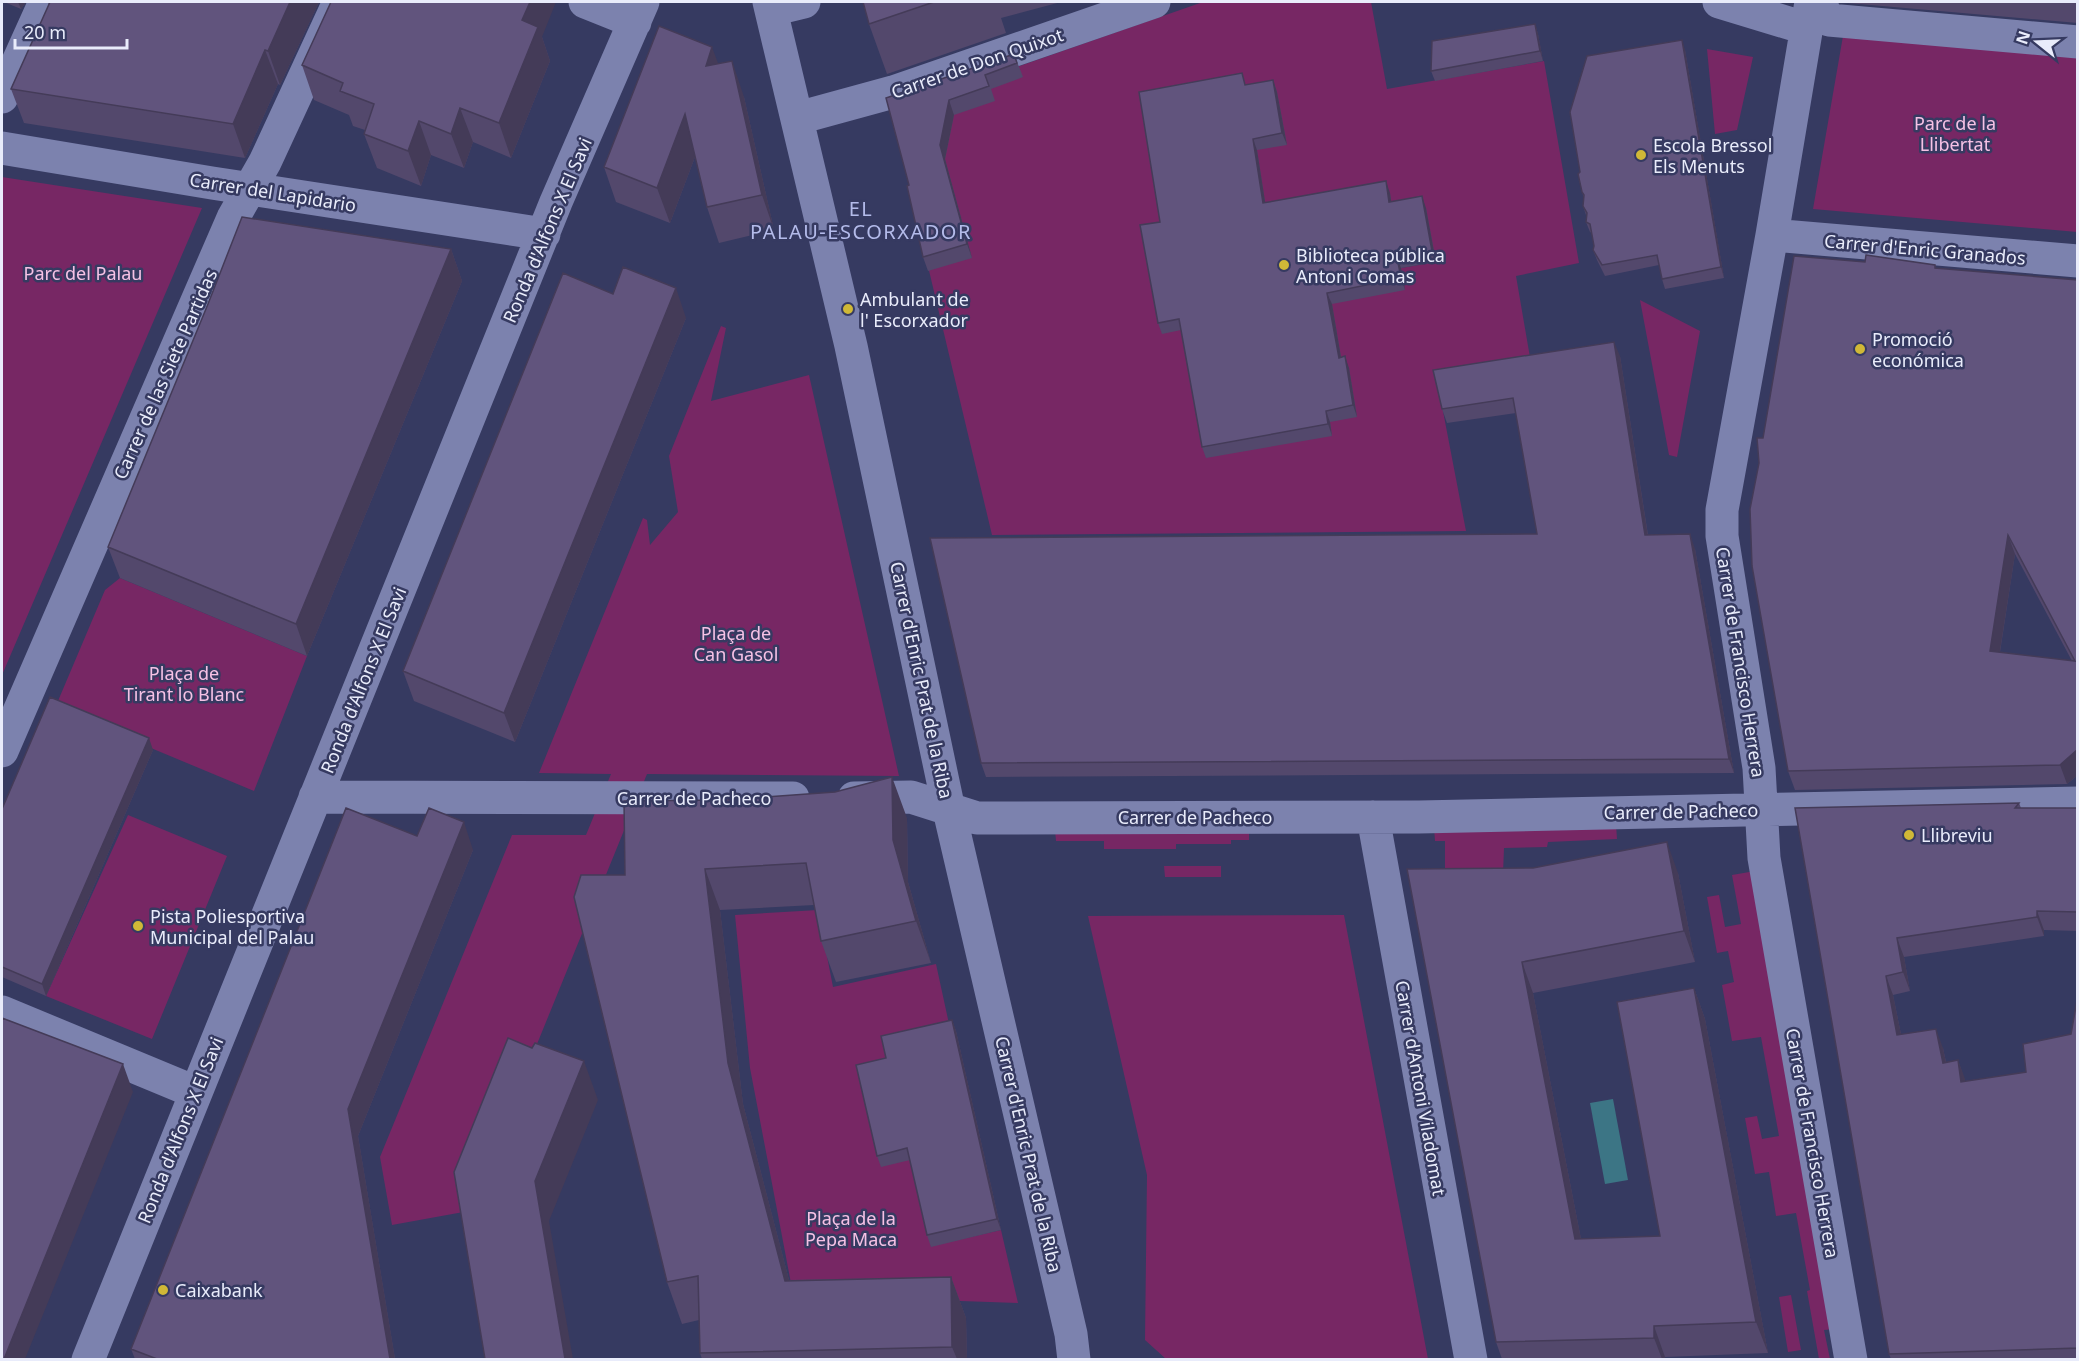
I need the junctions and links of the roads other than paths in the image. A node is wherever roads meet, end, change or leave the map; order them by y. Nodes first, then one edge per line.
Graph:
1 (45, 2) edge
2 (339, 2) edge
3 (585, 2) edge
4 (804, 2) edge
5 (1154, 2) edge
6 (1719, 2) edge
7 (770, 6) edge
8 (1812, 10) edge
9 (639, 12) edge
10 (2078, 42) edge
11 (2, 97) edge
12 (798, 118) junction
13 (2, 148) edge
14 (249, 189) junction
15 (544, 234) junction
16 (1772, 235) junction
17 (2078, 261) edge
18 (2, 751) edge
19 (315, 798) junction
20 (2078, 803) edge
21 (1761, 809) junction
22 (949, 810) junction
23 (1373, 817) junction
24 (2, 1012) edge
25 (195, 1092) junction
26 (88, 1359) edge
27 (1074, 1359) edge
28 (1471, 1359) edge
29 (1851, 1359) edge

1 - 11 street
2 - 14 street, Carrer de las Siete Partidas
3 - 9 street
4 - 7 street
5 - 12 street, Carrer de Don Quixot
6 - 8 street
7 - 12 street, Carrer d'Enric Prat de la Riba
8 - 10 street
8 - 16 street, Carrer de Francisco Herrera
9 - 15 street, Ronda d'Alfons X El Savi
12 - 22 street, Carrer d'Enric Prat de la Riba
13 - 14 street, Carrer del Lapidario
14 - 15 street, Carrer del Lapidario
14 - 18 street, Carrer de las Siete Partidas
15 - 19 street, Ronda d'Alfons X El Savi
16 - 17 street, Carrer d'Enric Granados
16 - 21 street, Carrer de Francisco Herrera
19 - 22 street, Carrer de Pacheco
19 - 25 street, Ronda d'Alfons X El Savi
20 - 21 street, Carrer de Pacheco
21 - 23 street, Carrer de Pacheco
21 - 29 street, Carrer de Francisco Herrera
22 - 23 street, Carrer de Pacheco
22 - 27 street, Carrer d'Enric Prat de la Riba
23 - 28 street, Carrer d'Antoni Viladomat
24 - 25 street
25 - 26 street, Ronda d'Alfons X El Savi

